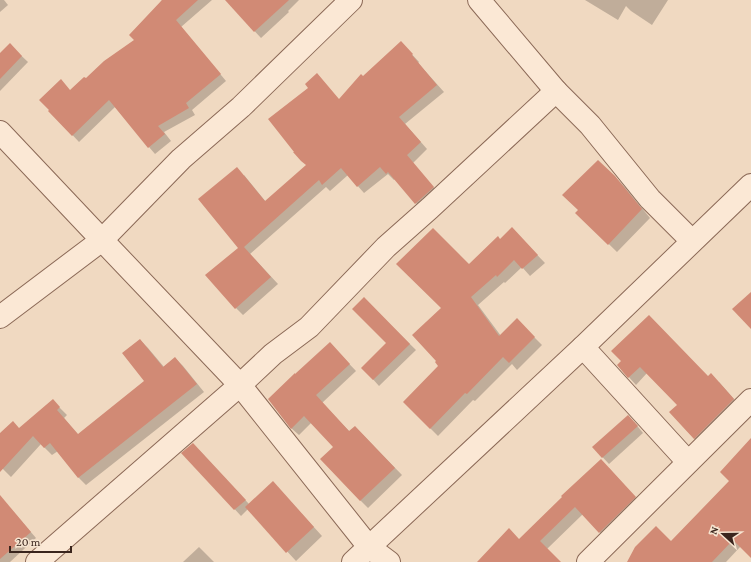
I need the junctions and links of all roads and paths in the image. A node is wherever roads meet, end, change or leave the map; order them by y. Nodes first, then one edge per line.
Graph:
1 (351, 0) edge
2 (479, 0) edge
3 (556, 91) junction
4 (0, 132) edge
5 (751, 185) edge
6 (102, 240) junction
7 (692, 241) junction
8 (0, 317) edge
9 (584, 347) junction
10 (240, 384) junction
11 (751, 400) edge
12 (688, 462) junction
13 (369, 547) junction
14 (37, 562) edge
15 (353, 562) edge
16 (389, 562) edge
17 (588, 562) edge

1 - 6 street
2 - 3 street
3 - 7 street
3 - 10 street
4 - 6 street
5 - 7 street
6 - 8 street
6 - 10 street
7 - 9 street
9 - 12 street
9 - 13 street
10 - 13 street
10 - 14 street
11 - 12 street
12 - 17 street
13 - 15 street
13 - 16 street

